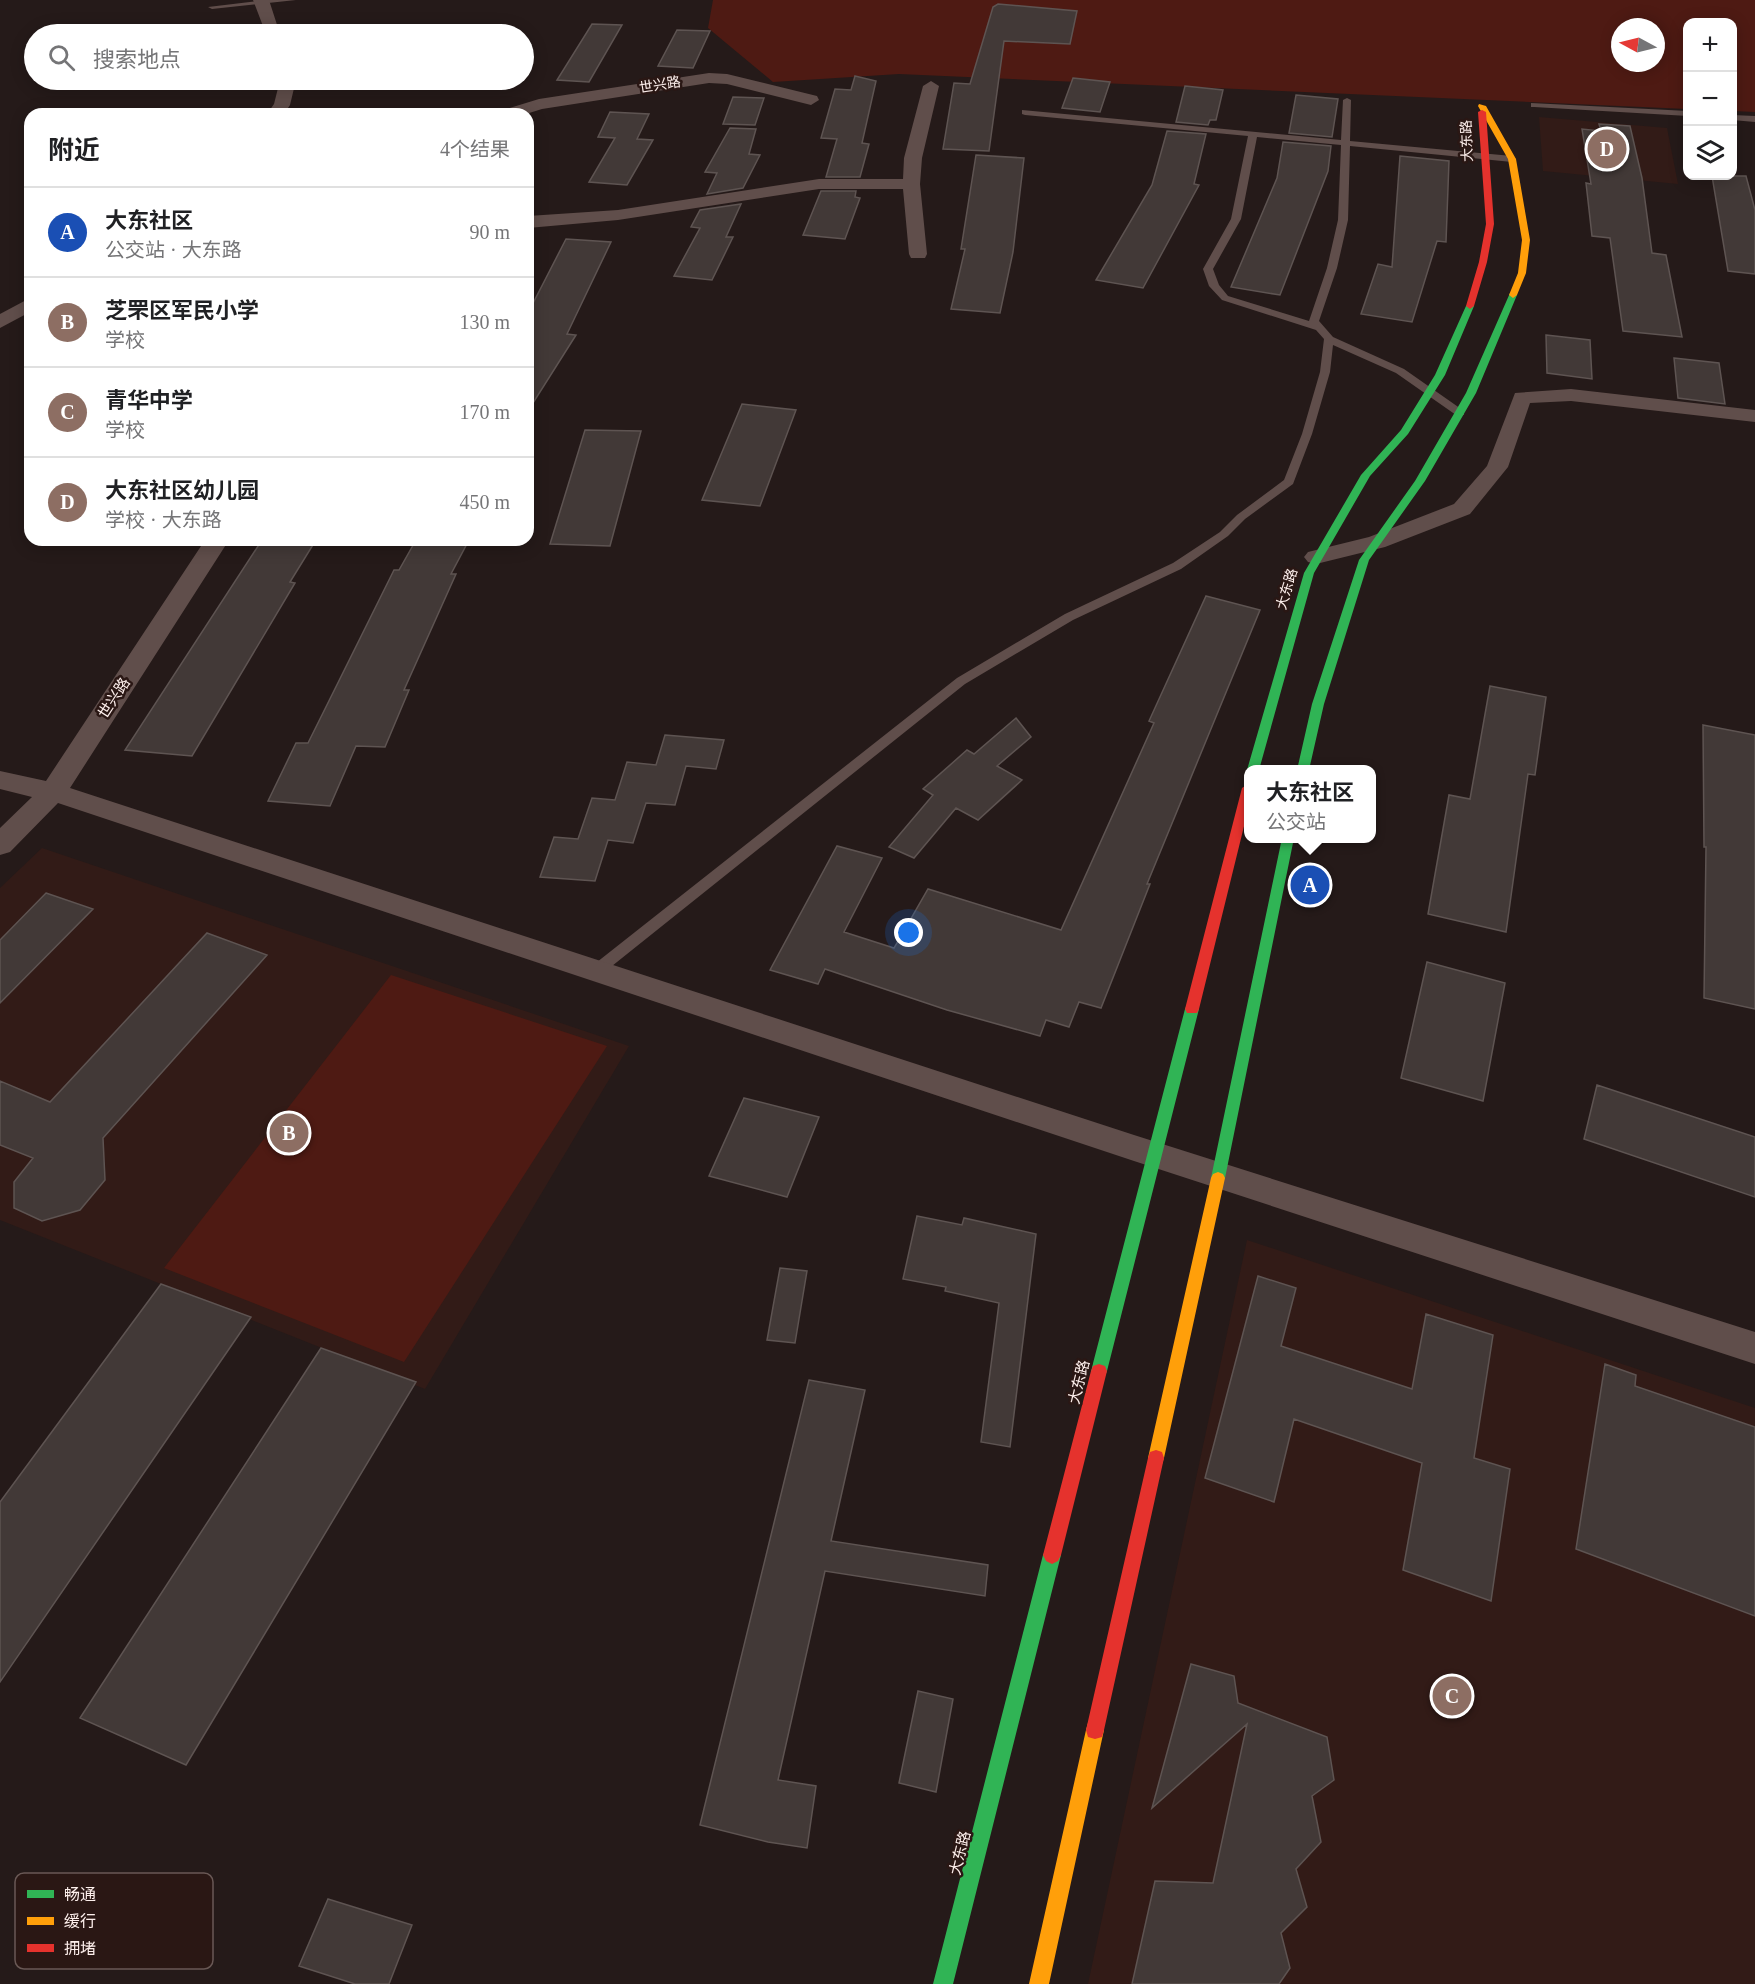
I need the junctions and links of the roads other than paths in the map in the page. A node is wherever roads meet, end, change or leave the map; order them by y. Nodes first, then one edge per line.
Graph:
1 (292, 0) edge
2 (261, 2) edge
3 (212, 7) dead end
4 (269, 24) edge
5 (931, 86) dead end
6 (286, 90) edge
7 (811, 100) dead end
8 (1347, 100) dead end
9 (1534, 105) dead end
10 (280, 108) edge
11 (527, 108) edge
12 (1025, 112) dead end
13 (1683, 114) edge
14 (1737, 117) edge
15 (1755, 119) edge
16 (1252, 133) junction
17 (1346, 142) junction
18 (1484, 157) junction
19 (1512, 159) junction
20 (911, 184) junction
21 (534, 222) edge
22 (918, 254) dead end
23 (24, 308) edge
24 (0, 322) edge
25 (1324, 333) junction
26 (1429, 393) junction
27 (1460, 413) junction
28 (1755, 416) edge
29 (1377, 542) junction
30 (212, 546) edge
31 (1316, 557) junction
32 (1254, 765) edge
33 (1304, 765) edge
34 (0, 780) edge
35 (53, 792) junction
36 (1244, 804) edge
37 (1287, 843) edge
38 (0, 845) edge
39 (597, 970) junction
40 (1219, 1173) junction
41 (1755, 1348) edge
42 (943, 1984) edge
43 (1039, 1984) edge

1 - 2 lane
2 - 3 lane
2 - 4 street
5 - 20 street
6 - 10 street
7 - 11 street, 世兴路
8 - 17 lane
9 - 13 lane
12 - 16 lane
14 - 15 lane
16 - 17 lane
16 - 25 lane
17 - 18 lane
17 - 25 lane
18 - 19 lane
18 - 19 street, 大东路
18 - 26 street, 大东路
19 - 27 street, 大东路
20 - 21 street
20 - 22 street
23 - 24 street
25 - 26 lane
25 - 39 lane
26 - 27 lane
26 - 31 street, 大东路
27 - 29 street, 大东路
28 - 29 street
29 - 31 street
29 - 33 street, 大东路
30 - 35 street, 世兴路
31 - 32 street, 大东路
34 - 35 street
35 - 38 street, 世兴路
35 - 39 street
36 - 42 street, 大东路
37 - 40 street
39 - 40 street
40 - 41 street
40 - 43 street

